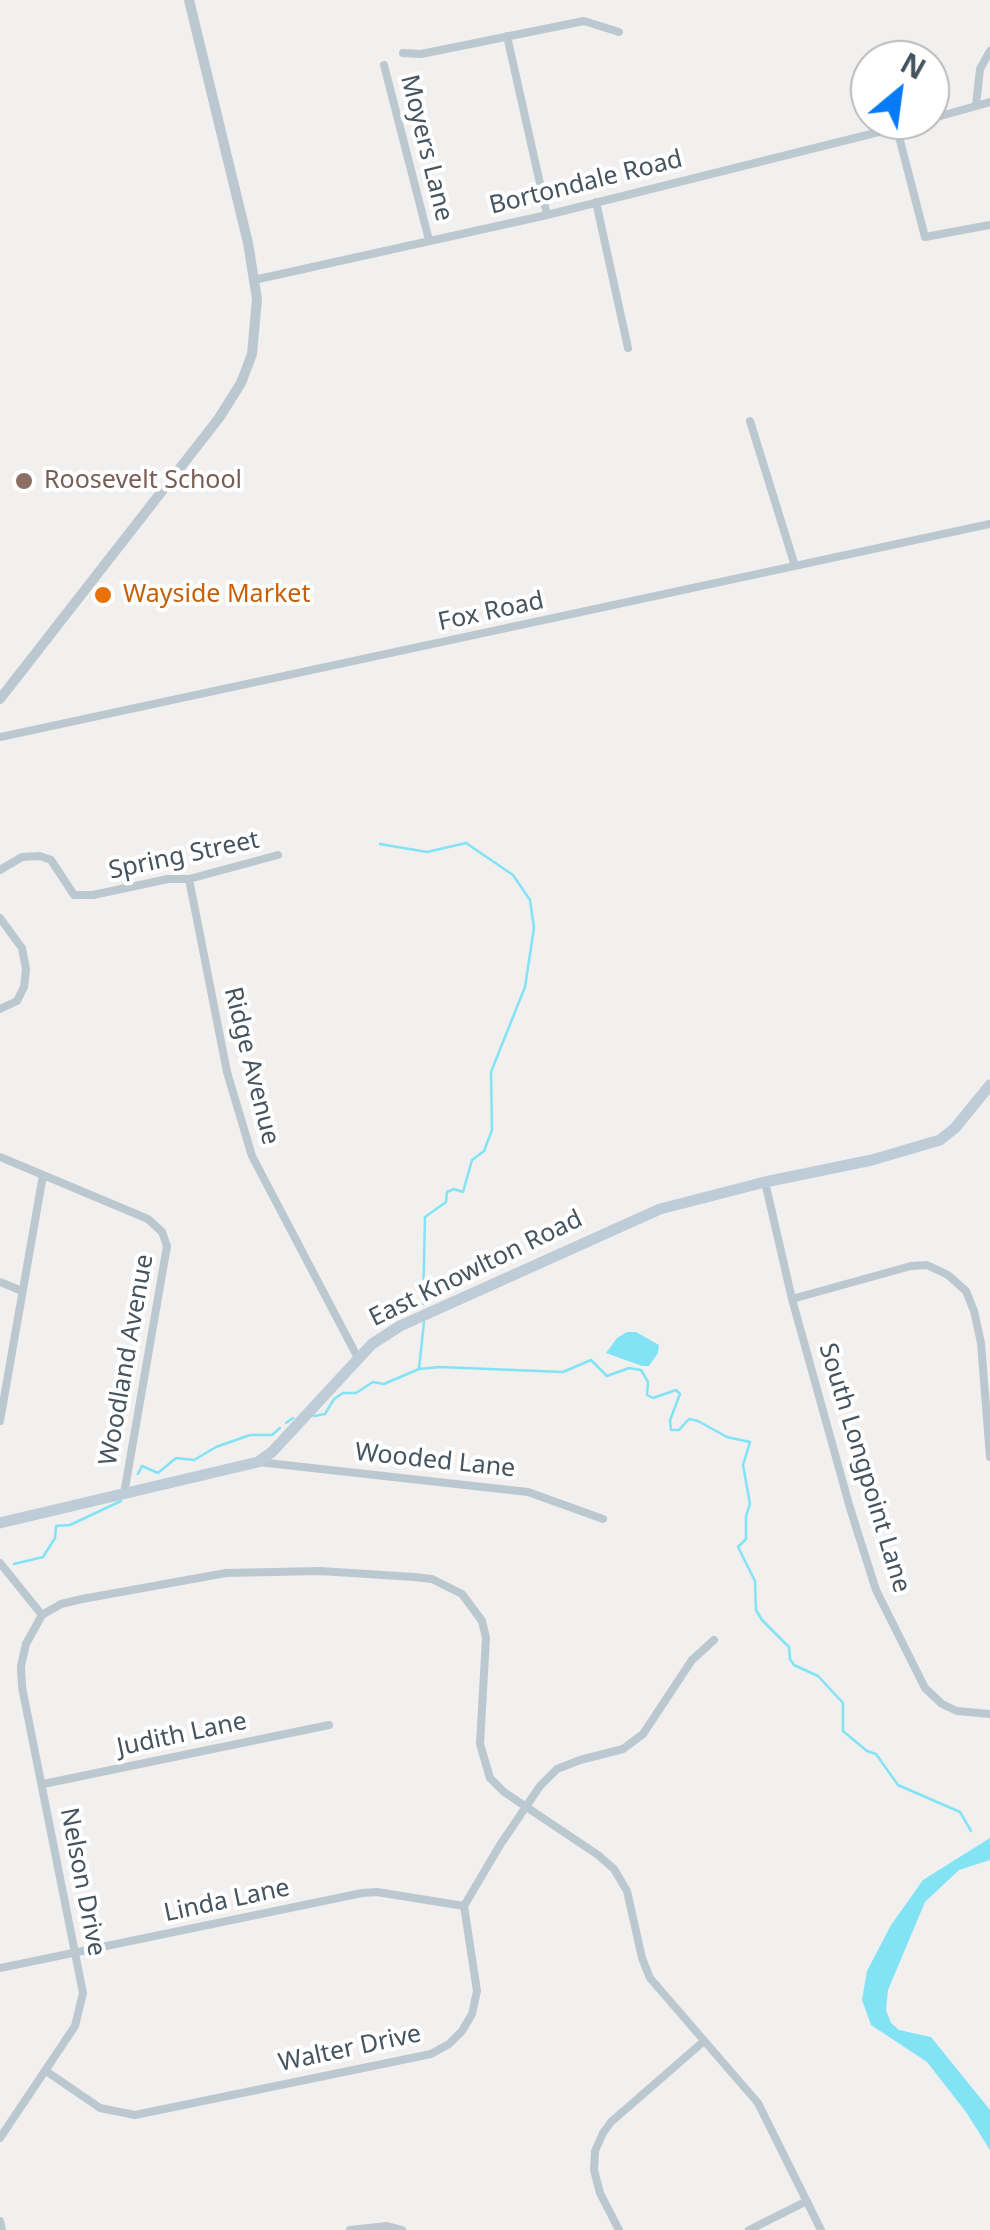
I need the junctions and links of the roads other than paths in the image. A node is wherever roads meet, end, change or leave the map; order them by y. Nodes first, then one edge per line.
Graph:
1 (188, 0) edge
2 (619, 32) dead end
3 (507, 36) junction
4 (990, 51) edge
5 (403, 54) dead end
6 (384, 65) dead end
7 (990, 102) edge
8 (976, 105) junction
9 (950, 113) edge
10 (852, 140) edge
11 (900, 140) edge
12 (596, 202) junction
13 (547, 215) junction
14 (990, 225) edge
15 (429, 240) junction
16 (254, 280) junction
17 (628, 348) dead end
18 (750, 421) dead end
19 (990, 524) edge
20 (795, 566) junction
21 (0, 699) edge
22 (0, 738) edge
23 (278, 856) dead end
24 (0, 870) edge
25 (189, 880) junction
26 (0, 918) edge
27 (0, 1009) edge
28 (990, 1085) edge
29 (0, 1157) edge
30 (43, 1176) junction
31 (765, 1182) junction
32 (0, 1282) edge
33 (22, 1292) junction
34 (792, 1300) junction
35 (358, 1358) junction
36 (0, 1420) edge
37 (990, 1457) edge
38 (258, 1462) junction
39 (124, 1494) junction
40 (603, 1519) dead end
41 (0, 1523) edge
42 (0, 1563) edge
43 (42, 1615) junction
44 (714, 1640) dead end
45 (990, 1714) edge
46 (329, 1725) dead end
47 (42, 1784) junction
48 (526, 1808) junction
49 (464, 1906) junction
50 (74, 1952) junction
51 (0, 1968) edge
52 (704, 2041) junction
53 (46, 2071) junction
54 (1, 2134) edge
55 (807, 2201) junction
56 (0, 2221) edge
57 (2, 2230) edge
58 (350, 2230) edge
59 (402, 2230) edge
60 (620, 2230) edge
61 (750, 2230) edge
62 (821, 2230) edge

1 - 16 street
2 - 3 street
3 - 5 street
3 - 13 street
4 - 8 street
6 - 15 street, Moyers Lane
7 - 8 street, Bortondale Road
8 - 9 street, Bortondale Road
10 - 12 street, Bortondale Road
11 - 14 street
12 - 13 street, Bortondale Road
12 - 17 street
13 - 15 street, Bortondale Road
15 - 16 street, Bortondale Road
16 - 21 street
18 - 20 street
19 - 20 street, Fox Road
20 - 22 street, Fox Road
23 - 25 street, Spring Street
24 - 25 street, Spring Street
25 - 35 street, Ridge Avenue
26 - 27 street
28 - 31 main road, East Knowlton Road
29 - 30 street, Woodland Avenue
30 - 33 street
30 - 39 street, Woodland Avenue
31 - 34 street, South Longpoint Lane
31 - 35 main road, East Knowlton Road
32 - 33 street
33 - 36 street
34 - 37 street
34 - 45 street, South Longpoint Lane
35 - 38 main road, East Knowlton Road
38 - 39 main road, East Knowlton Road
38 - 40 street, Wooded Lane
39 - 41 main road, East Knowlton Road
42 - 43 street
43 - 47 street, Nelson Drive
43 - 48 street
44 - 48 street
46 - 47 street, Judith Lane
47 - 50 street, Nelson Drive
48 - 49 street
48 - 52 street
49 - 50 street, Linda Lane
49 - 53 street, Walter Drive
50 - 51 street, Linda Lane
50 - 53 street, Nelson Drive
52 - 55 street
52 - 60 street
53 - 54 street, Nelson Drive
55 - 61 street
55 - 62 street
56 - 57 street
58 - 59 street

